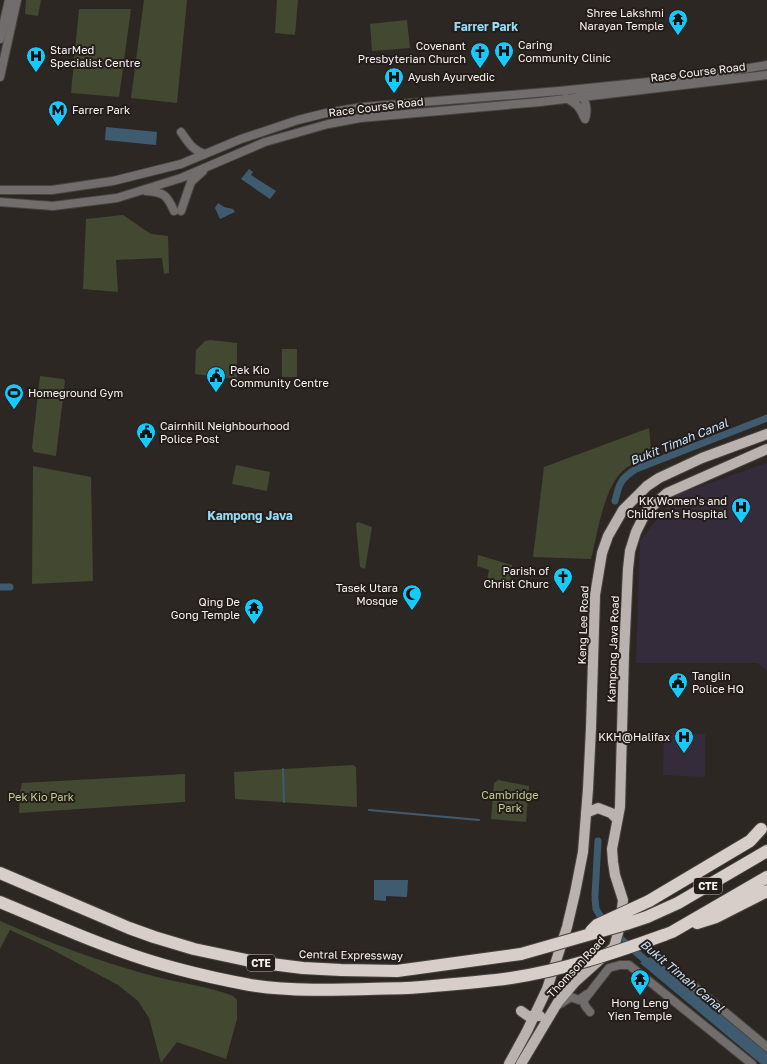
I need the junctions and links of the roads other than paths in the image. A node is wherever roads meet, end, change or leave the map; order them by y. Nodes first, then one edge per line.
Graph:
1 (9, 0) edge
2 (17, 0) edge
3 (0, 39) edge
4 (767, 65) edge
5 (720, 73) junction
6 (767, 75) edge
7 (0, 77) edge
8 (725, 80) junction
9 (570, 90) junction
10 (604, 94) junction
11 (583, 96) junction
12 (566, 98) junction
13 (586, 109) junction
14 (181, 132) dead end
15 (205, 154) junction
16 (212, 164) junction
17 (0, 190) edge
18 (140, 191) junction
19 (0, 202) edge
20 (767, 434) edge
21 (767, 449) edge
22 (625, 508) junction
23 (642, 521) junction
24 (586, 813) junction
25 (617, 819) junction
26 (764, 828) edge
27 (767, 851) edge
28 (0, 873) edge
29 (767, 877) edge
30 (767, 891) edge
31 (0, 902) edge
32 (571, 910) joint
33 (620, 929) joint
34 (668, 934) junction
35 (588, 935) junction
36 (689, 982) dead end
37 (587, 994) junction
38 (590, 1012) dead end
39 (550, 1015) junction
40 (534, 1016) junction
41 (527, 1031) junction
42 (767, 1047) edge
43 (509, 1064) edge
44 (521, 1064) edge
45 (752, 1064) edge

1 - 3 street
2 - 7 street
4 - 5 street, Race Course Road
5 - 8 street
5 - 9 street, Race Course Road
6 - 8 street, Race Course Road
8 - 10 street, Race Course Road
9 - 11 street
9 - 15 street, Race Course Road
10 - 11 street, Race Course Road
10 - 13 street
11 - 12 street, Race Course Road
11 - 13 street
12 - 13 street
12 - 16 street, Race Course Road
14 - 15 street
15 - 17 street, Race Course Road
16 - 18 street, Race Course Road
16 - 18 street
18 - 19 street, Race Course Road
20 - 22 main road, Keng Lee Road
21 - 23 main road, Kampong Java Road
22 - 23 main road
22 - 24 main road, Keng Lee Road
23 - 25 main road, Kampong Java Road
24 - 25 main road
24 - 32 main road, Keng Lee Road
25 - 33 main road, Kampong Java Road
26 - 35 highway, bridge
27 - 35 highway, Central Expressway / CTE, bridge
28 - 35 highway, Central Expressway / CTE, bridge
29 - 34 highway, CTE
30 - 34 highway
31 - 34 highway, CTE, bridge
32 - 40 main road, Thomson Road
33 - 39 main road, Thomson Road
36 - 42 street
37 - 38 street
37 - 39 street
37 - 45 street
39 - 40 main road
39 - 44 main road, Thomson Road
40 - 41 main road, Thomson Road
40 - 41 main road
41 - 43 main road, Thomson Road

